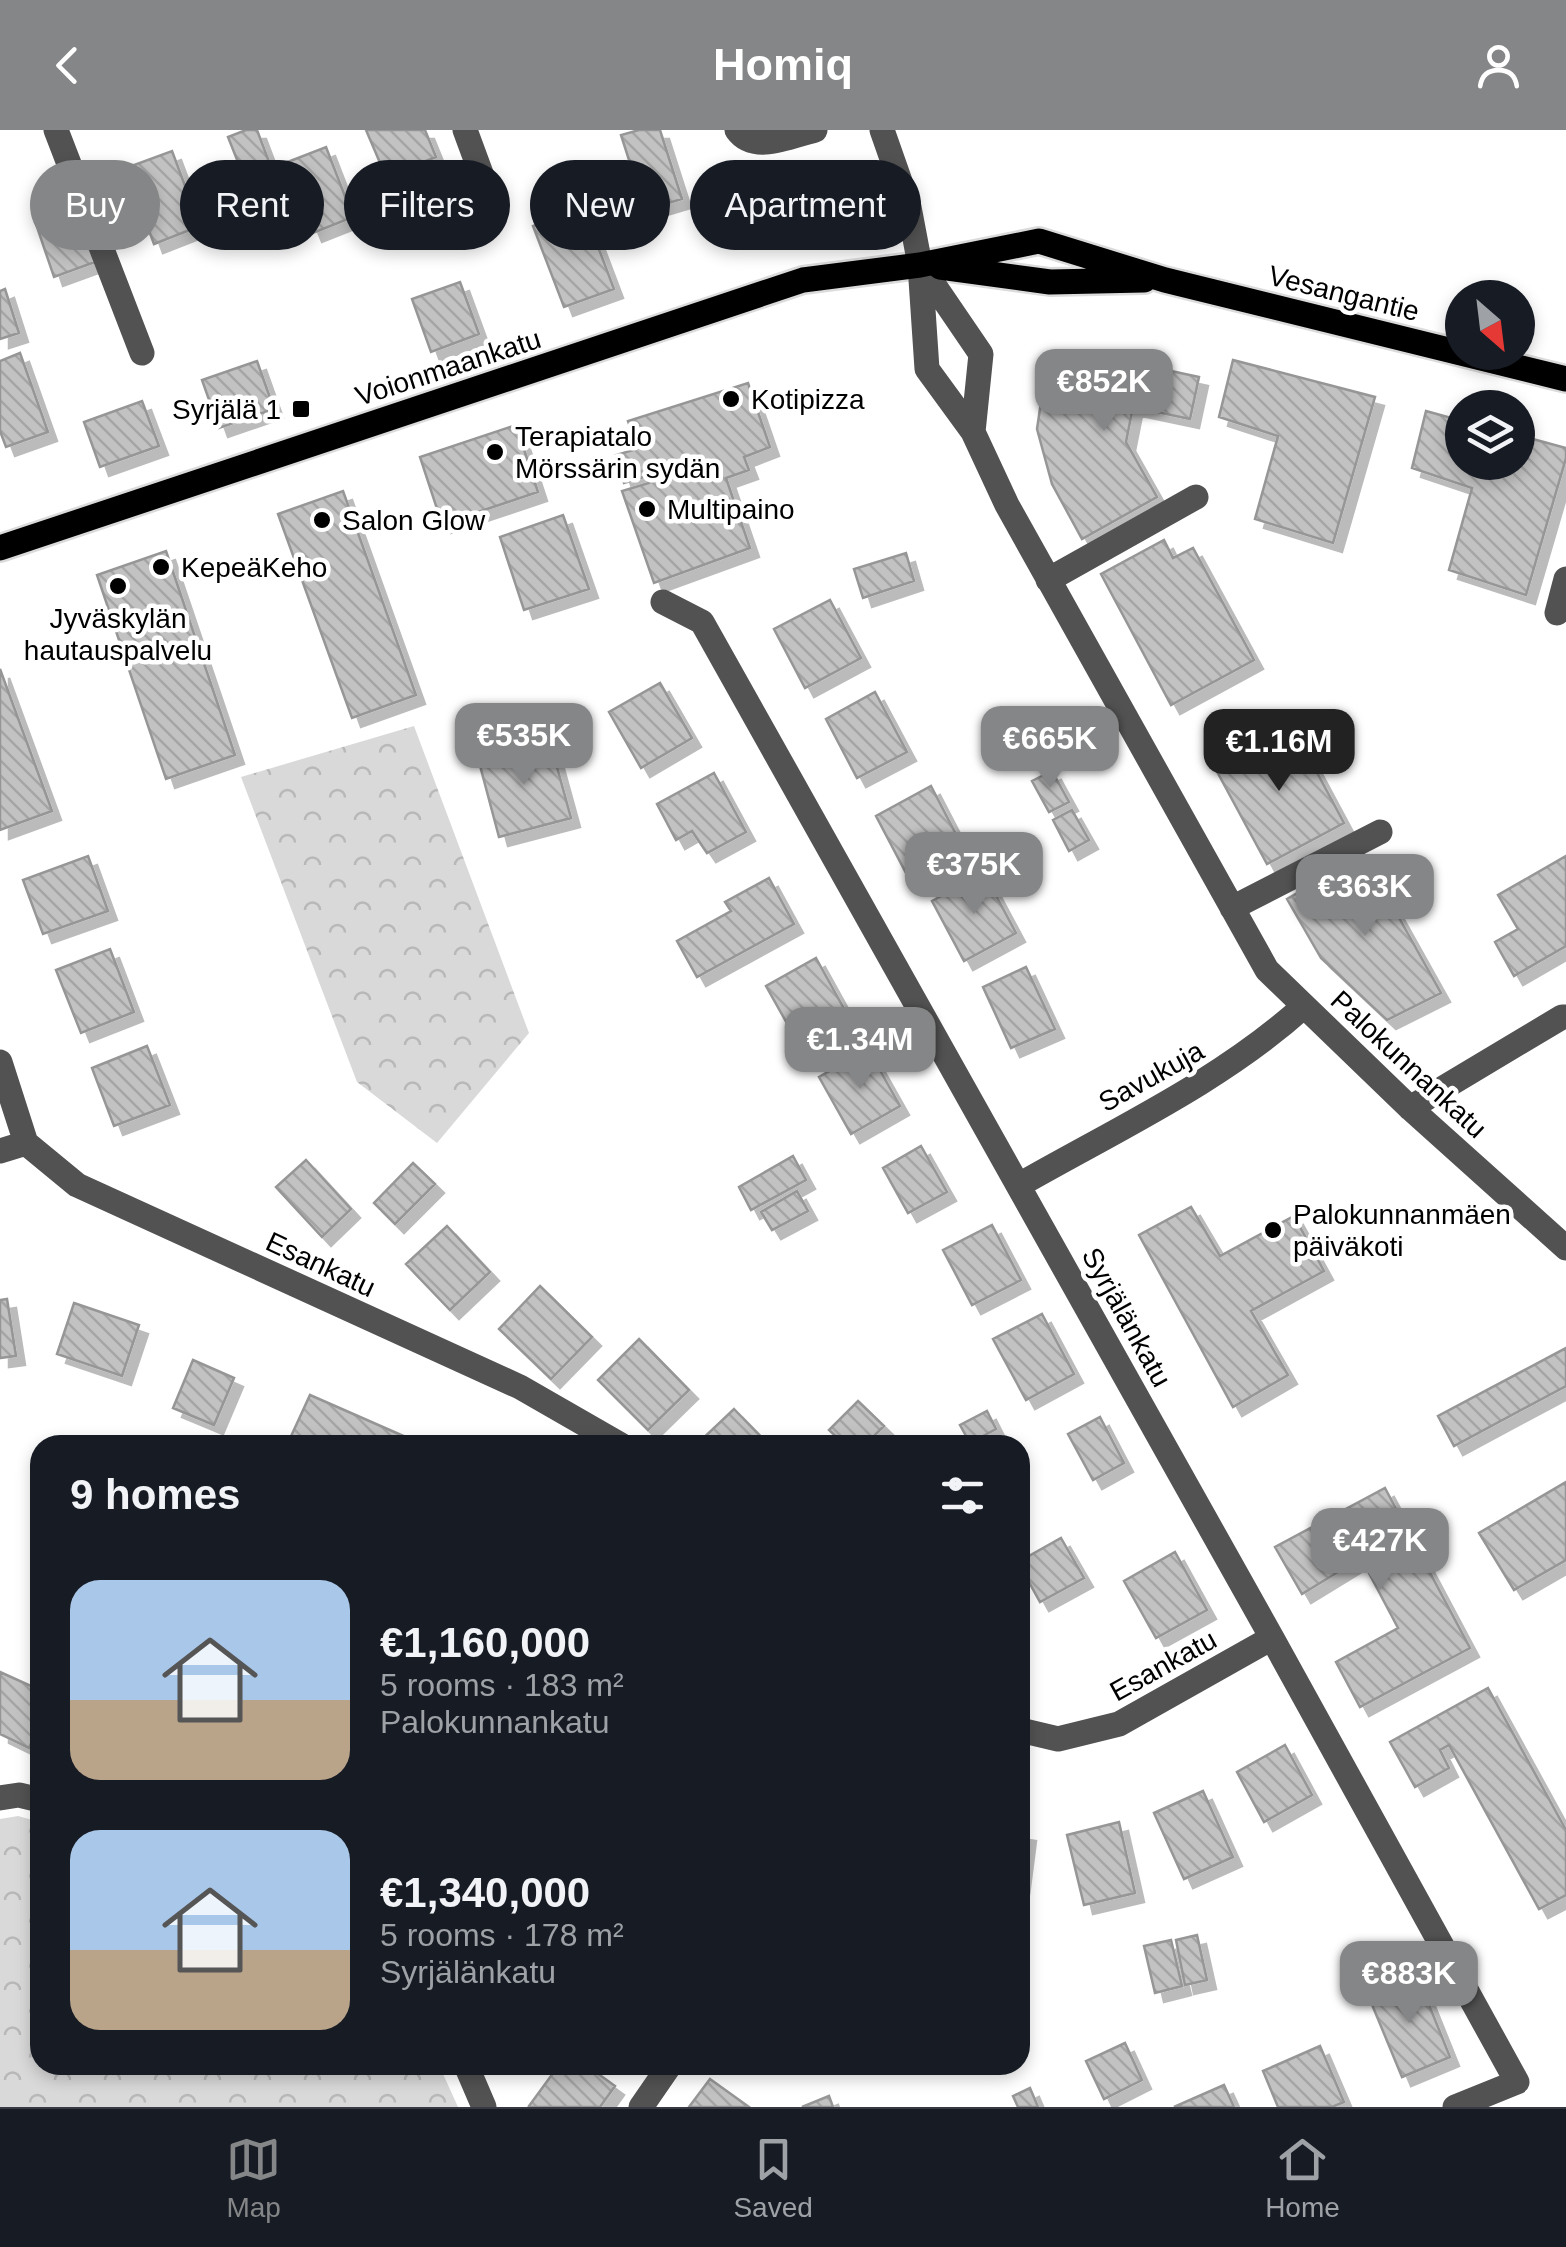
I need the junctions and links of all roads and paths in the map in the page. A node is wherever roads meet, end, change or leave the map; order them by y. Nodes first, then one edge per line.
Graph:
1 (56, 130) edge
2 (465, 130) edge
3 (738, 130) edge
4 (815, 130) edge
5 (882, 130) edge
6 (476, 160) edge
7 (920, 264) junction
8 (1165, 280) junction
9 (142, 353) dead end
10 (1566, 380) edge
11 (973, 432) junction
12 (1196, 497) dead end
13 (0, 548) edge
14 (1566, 579) edge
15 (1048, 580) junction
16 (662, 602) dead end
17 (1558, 613) dead end
18 (1380, 832) dead end
19 (1232, 908) junction
20 (1303, 1006) junction
21 (1566, 1017) edge
22 (0, 1062) edge
23 (1410, 1108) junction
24 (26, 1143) junction
25 (0, 1151) edge
26 (1019, 1185) junction
27 (1566, 1248) edge
28 (603, 1435) edge
29 (1272, 1638) junction
30 (1030, 1732) edge
31 (0, 1798) edge
32 (30, 1798) edge
33 (470, 2075) edge
34 (663, 2075) edge
35 (484, 2107) edge
36 (641, 2107) edge
37 (1455, 2107) edge

1 - 9 street
2 - 6 street
3 - 4 street
5 - 7 street, Palokunnankatu
7 - 8 main road, Voionmaankatu
7 - 8 main road, Voionmaankatu
7 - 11 street, Palokunnankatu
7 - 11 street
7 - 13 main road, Voionmaankatu
8 - 10 main road, Vesangantie
11 - 15 street, Palokunnankatu
12 - 15 street
14 - 17 street
15 - 19 street, Palokunnankatu
16 - 26 street, Syrjälänkatu
18 - 19 street
19 - 20 street, Palokunnankatu
20 - 23 street, Palokunnankatu
20 - 26 street, Savukuja
21 - 23 street
22 - 24 street
23 - 27 street, Palokunnankatu
24 - 25 street
24 - 28 street, Esankatu
26 - 29 street, Syrjälänkatu
29 - 30 street, Esankatu
29 - 37 street, Syrjälänkatu
31 - 32 street
33 - 35 street
34 - 36 street

